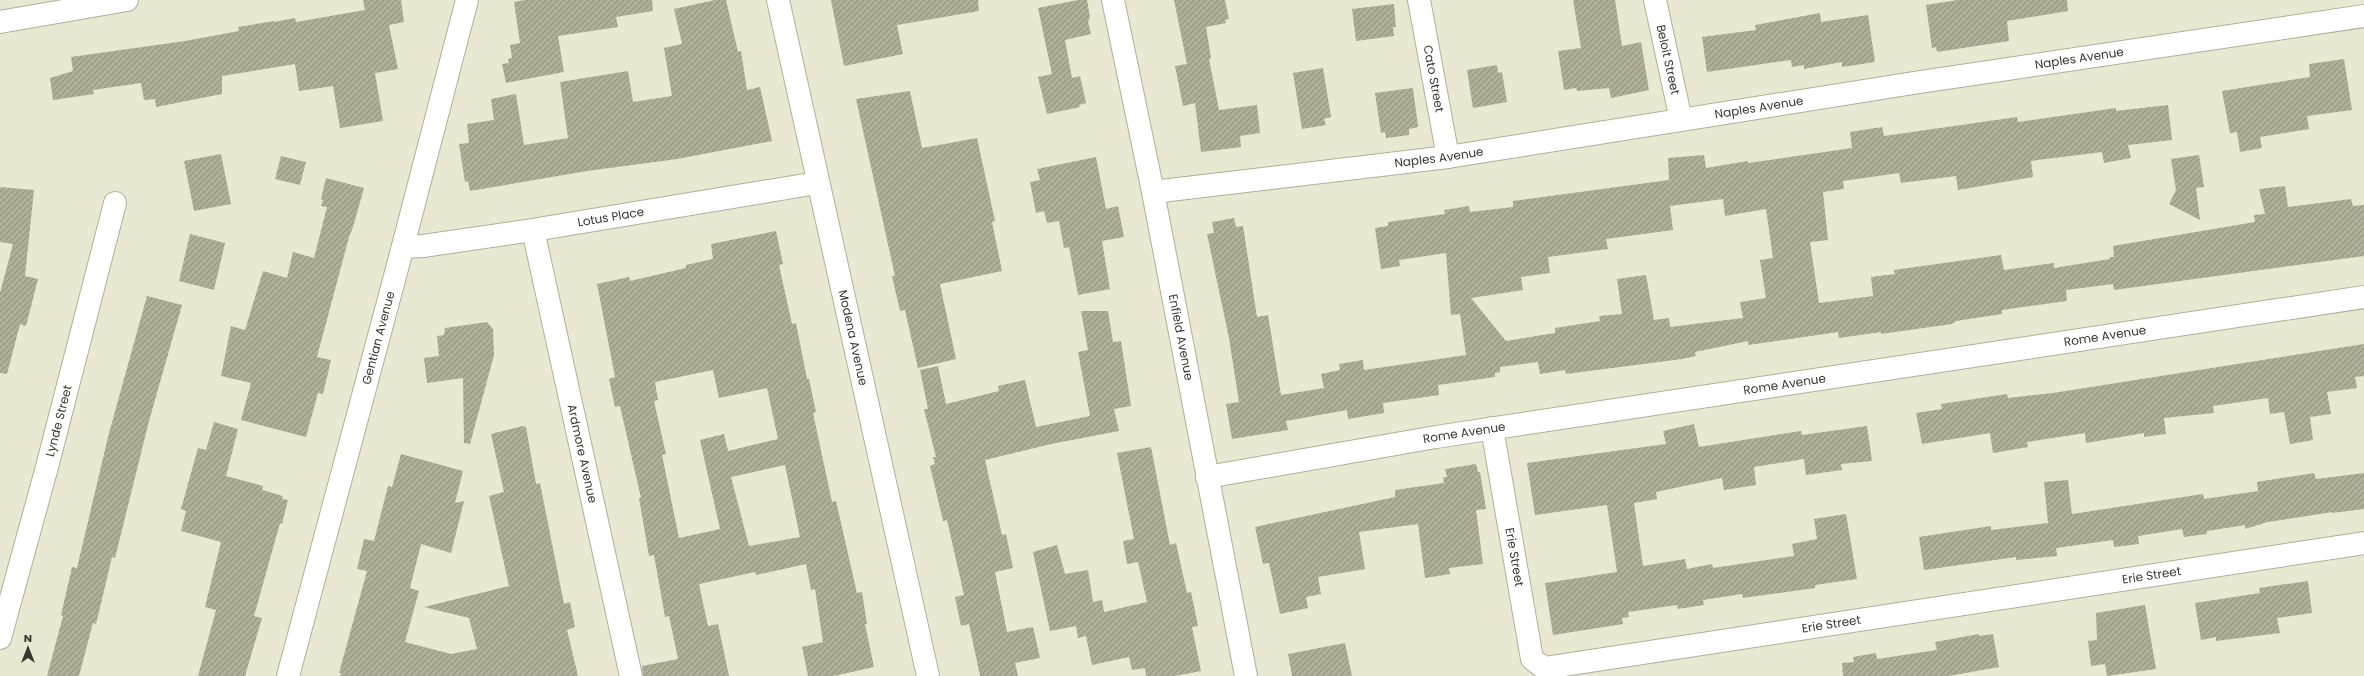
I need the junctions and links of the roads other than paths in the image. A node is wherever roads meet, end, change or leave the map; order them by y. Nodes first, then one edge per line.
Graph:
1 (127, 0) edge
2 (467, 0) edge
3 (778, 0) edge
4 (1113, 0) edge
5 (1419, 0) edge
6 (1655, 0) edge
7 (2364, 16) edge
8 (0, 22) edge
9 (1681, 120) junction
10 (1448, 157) junction
11 (817, 183) junction
12 (1153, 192) junction
13 (115, 202) dead end
14 (533, 230) junction
15 (403, 247) junction
16 (2364, 297) edge
17 (1492, 428) junction
18 (1207, 478) junction
19 (2364, 543) edge
20 (0, 638) edge
21 (288, 676) edge
22 (631, 676) edge
23 (928, 676) edge
24 (1246, 676) edge

1 - 8 street
2 - 15 street, Gentian Avenue
3 - 11 street, Modena Avenue
4 - 12 street, Enfield Avenue
5 - 10 street, Cato Street
6 - 9 street, Beloit Street
7 - 9 street, Naples Avenue
9 - 10 street, Naples Avenue
10 - 12 street, Naples Avenue
11 - 14 street, Lotus Place
11 - 23 street, Modena Avenue
12 - 18 street, Enfield Avenue
13 - 20 street, Lynde Street
14 - 15 street, Lotus Place
14 - 22 street, Ardmore Avenue
15 - 21 street, Gentian Avenue
16 - 17 street, Rome Avenue
17 - 18 street, Rome Avenue
17 - 19 street, Erie Street
18 - 24 street, Enfield Avenue

